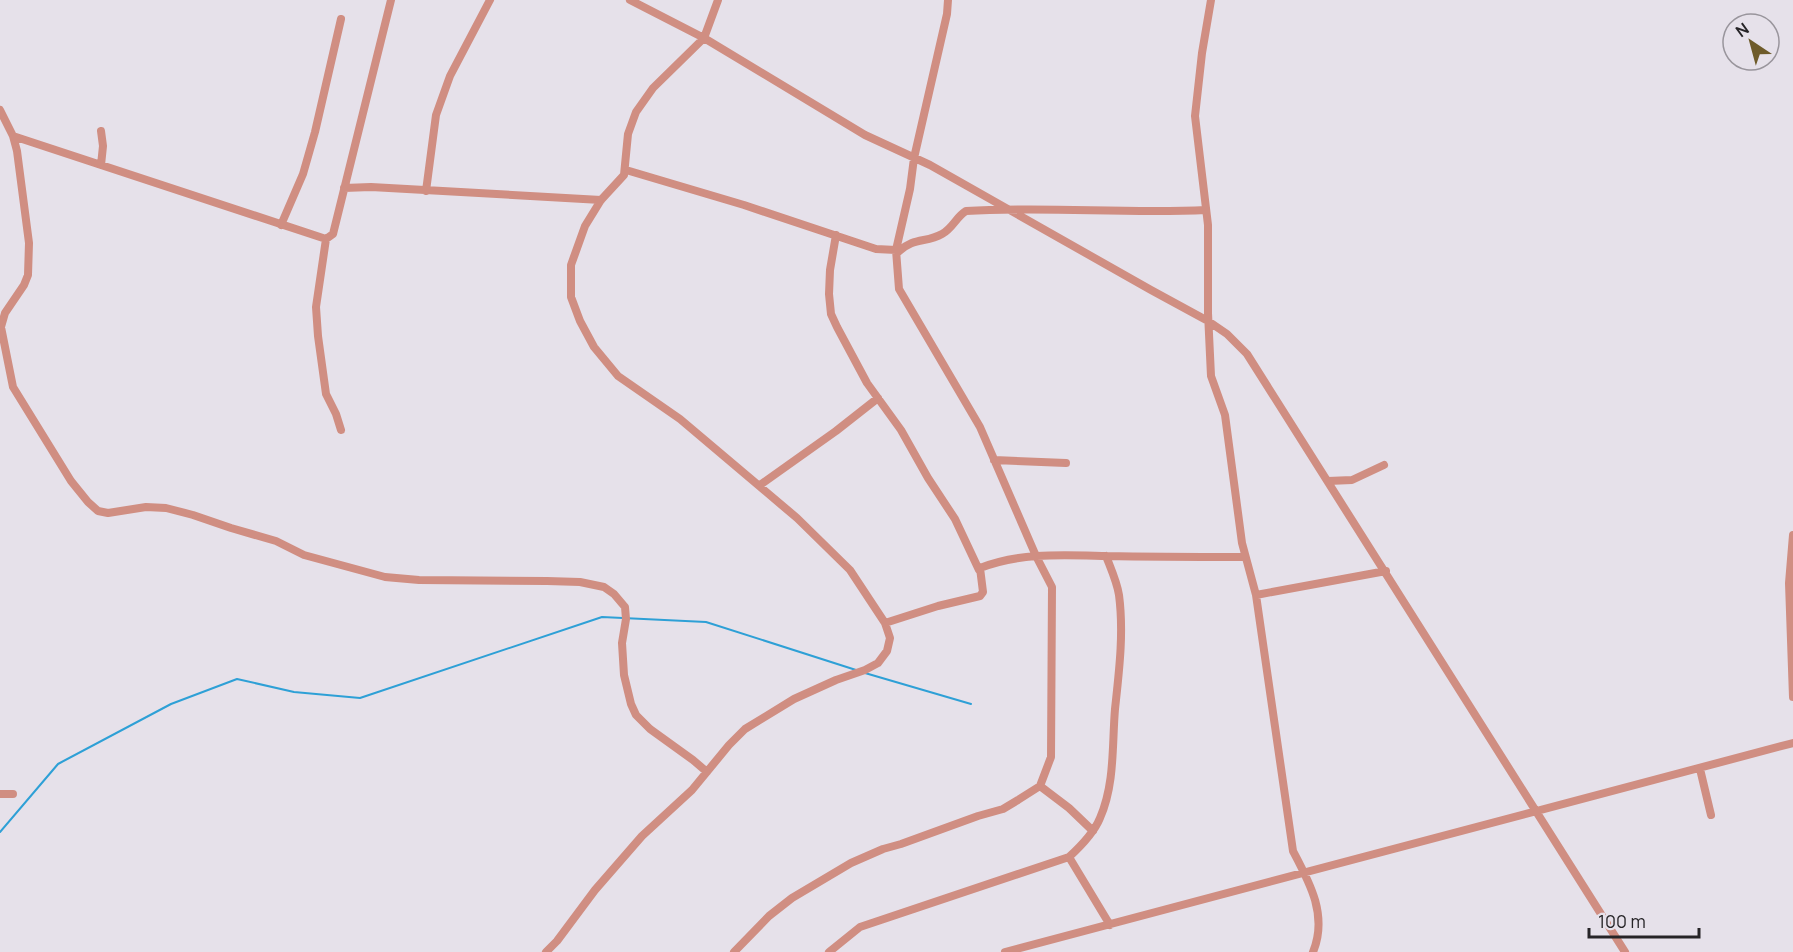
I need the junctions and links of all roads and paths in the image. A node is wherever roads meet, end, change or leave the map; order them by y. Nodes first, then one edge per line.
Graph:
1 (391, 0) edge
2 (490, 0) edge
3 (630, 0) edge
4 (717, 0) edge
5 (948, 0) edge
6 (1211, 0) edge
7 (341, 19) dead end
8 (704, 38) junction
9 (0, 110) edge
10 (101, 131) dead end
11 (13, 136) junction
12 (914, 158) junction
13 (101, 165) junction
14 (626, 170) junction
15 (344, 188) junction
16 (426, 191) junction
17 (601, 200) junction
18 (1010, 210) junction
19 (1206, 210) junction
20 (281, 225) junction
21 (836, 235) junction
22 (326, 239) junction
23 (897, 251) junction
24 (1208, 321) junction
25 (878, 398) junction
26 (341, 430) dead end
27 (994, 460) junction
28 (1066, 463) dead end
29 (1384, 465) dead end
30 (1328, 481) junction
31 (760, 485) junction
32 (1793, 535) edge
33 (1036, 556) junction
34 (1106, 556) junction
35 (1245, 557) junction
36 (980, 570) junction
37 (1386, 571) junction
38 (1256, 595) junction
39 (885, 623) junction
40 (1793, 697) edge
41 (1793, 743) edge
42 (1700, 769) junction
43 (706, 772) junction
44 (1040, 786) junction
45 (0, 794) edge
46 (14, 794) dead end
47 (1536, 812) junction
48 (1711, 815) dead end
49 (1093, 831) junction
50 (1069, 857) junction
51 (1304, 871) junction
52 (1110, 925) junction
53 (546, 952) edge
54 (734, 952) edge
55 (828, 952) edge
56 (1005, 952) edge
57 (1313, 952) edge
58 (1625, 952) edge

1 - 15 street
2 - 16 street
3 - 8 street
4 - 8 street
5 - 12 street
6 - 19 street
7 - 20 street
8 - 12 street
8 - 14 street
9 - 11 street
10 - 13 street
11 - 13 street
11 - 43 street
12 - 18 street
12 - 23 street
13 - 20 street
14 - 17 street
14 - 21 street
15 - 16 street
15 - 22 street
16 - 17 street
17 - 31 street
18 - 19 street
18 - 23 street
18 - 24 street
19 - 24 street
20 - 22 street
21 - 23 street
21 - 25 street
22 - 26 street
23 - 27 street
24 - 30 street
24 - 35 street
25 - 31 street
25 - 36 street
27 - 28 street
27 - 33 street
29 - 30 street
30 - 37 street
31 - 39 street
32 - 40 street
33 - 34 street
33 - 36 street
33 - 44 street
34 - 35 street
34 - 49 street
35 - 38 street
36 - 39 street
37 - 38 street
37 - 47 street
38 - 51 street
39 - 43 street
41 - 42 street
42 - 47 street
42 - 48 street
43 - 53 street
44 - 49 street
44 - 54 street
45 - 46 street
47 - 51 street
47 - 58 street
49 - 50 street
50 - 52 street
50 - 55 street
51 - 52 street
51 - 57 street
52 - 56 street

